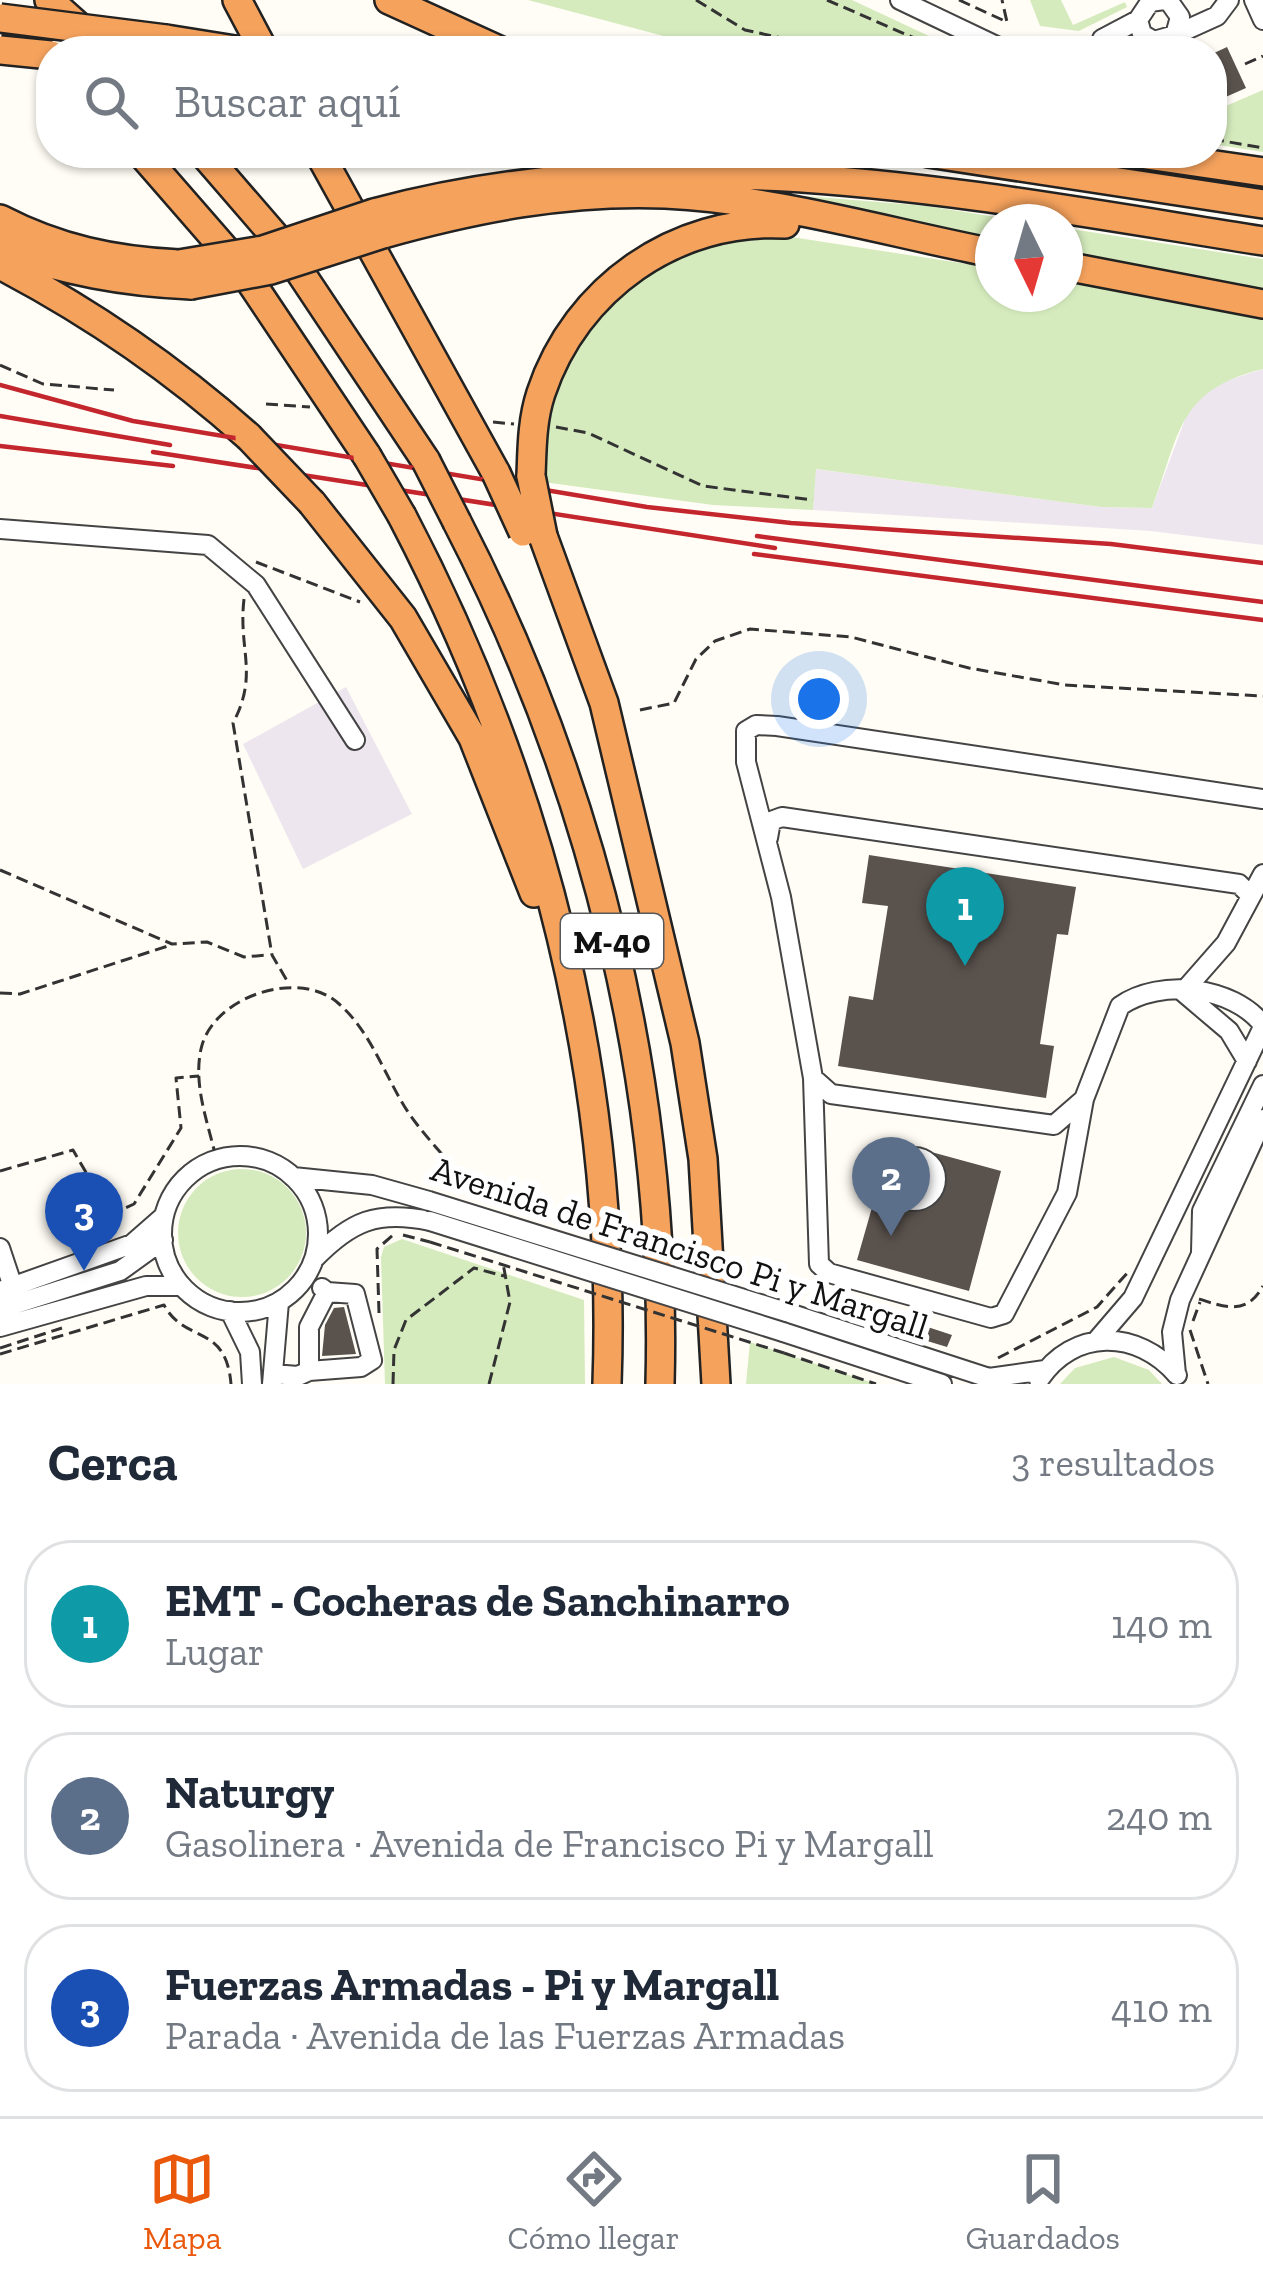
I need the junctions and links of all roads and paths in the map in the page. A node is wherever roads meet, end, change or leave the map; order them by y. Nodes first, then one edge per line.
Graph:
1 (49, 0) edge
2 (237, 0) edge
3 (388, 0) edge
4 (696, 0) edge
5 (826, 0) edge
6 (900, 0) edge
7 (959, 0) edge
8 (1002, 0) edge
9 (1229, 0) edge
10 (1254, 0) edge
11 (1158, 1) edge
12 (1213, 8) edge
13 (0, 17) edge
14 (1138, 20) junction
15 (1263, 20) edge
16 (1175, 35) junction
17 (89, 36) edge
18 (143, 36) edge
19 (256, 36) edge
20 (465, 36) edge
21 (773, 36) edge
22 (909, 36) edge
23 (976, 36) edge
24 (1108, 36) edge
25 (1145, 36) edge
26 (1172, 36) edge
27 (36, 47) edge
28 (0, 50) edge
29 (36, 56) edge
30 (1263, 56) edge
31 (1246, 64) dead end
32 (1227, 142) edge
33 (1263, 148) edge
34 (1227, 167) edge
35 (154, 168) edge
36 (216, 168) edge
37 (327, 168) edge
38 (830, 168) edge
39 (1027, 168) edge
40 (1263, 172) edge
41 (917, 186) junction
42 (1263, 204) edge
43 (0, 219) edge
44 (378, 223) junction
45 (863, 228) junction
46 (1263, 241) edge
47 (0, 248) edge
48 (975, 250) edge
49 (0, 265) edge
50 (1083, 269) edge
51 (185, 275) junction
52 (1263, 304) edge
53 (0, 365) edge
54 (114, 390) dead end
55 (266, 404) dead end
56 (311, 408) dead end
57 (492, 422) dead end
58 (515, 424) dead end
59 (556, 427) dead end
60 (813, 500) dead end
61 (0, 529) edge
62 (533, 534) junction
63 (219, 554) junction
64 (247, 577) junction
65 (360, 602) dead end
66 (1263, 696) edge
67 (640, 710) dead end
68 (355, 740) dead end
69 (1263, 799) edge
70 (584, 832) junction
71 (767, 843) junction
72 (0, 870) edge
73 (1263, 874) edge
74 (1251, 896) junction
75 (172, 944) junction
76 (272, 955) junction
77 (290, 986) junction
78 (573, 989) junction
79 (1183, 992) junction
80 (0, 993) edge
81 (1222, 1024) junction
82 (1263, 1026) edge
83 (1247, 1061) junction
84 (199, 1076) junction
85 (813, 1078) junction
86 (1263, 1085) edge
87 (1084, 1099) junction
88 (1263, 1119) edge
89 (216, 1158) junction
90 (0, 1171) edge
91 (293, 1177) junction
92 (430, 1211) junction
93 (164, 1216) junction
94 (487, 1217) dead end
95 (163, 1240) junction
96 (0, 1248) edge
97 (1201, 1252) junction
98 (502, 1257) dead end
99 (314, 1259) junction
100 (168, 1265) junction
101 (1126, 1269) dead end
102 (120, 1271) junction
103 (506, 1276) junction
104 (300, 1283) junction
105 (181, 1286) junction
106 (1263, 1286) edge
107 (6, 1289) edge
108 (327, 1292) junction
109 (279, 1302) junction
110 (0, 1309) edge
111 (230, 1312) junction
112 (784, 1322) junction
113 (0, 1327) edge
114 (380, 1331) dead end
115 (1097, 1340) junction
116 (0, 1354) edge
117 (987, 1361) dead end
118 (350, 1367) junction
119 (302, 1377) edge
120 (1041, 1377) edge
121 (272, 1379) edge
122 (1179, 1379) edge
123 (231, 1384) edge
124 (252, 1384) edge
125 (365, 1384) edge
126 (393, 1384) edge
127 (489, 1384) edge
128 (607, 1384) edge
129 (660, 1384) edge
130 (674, 1384) edge
131 (716, 1384) edge
132 (876, 1384) edge
133 (942, 1384) edge
134 (1208, 1384) edge

1 - 17 highway
2 - 19 highway
3 - 20 highway
4 - 21 path
5 - 22 path
6 - 23 street
7 - 8 path
9 - 12 street
10 - 15 street
11 - 14 street
11 - 16 street
12 - 16 street
13 - 18 highway, bridge
13 - 27 highway
14 - 24 street
14 - 25 street
16 - 26 street
28 - 29 highway, bridge
30 - 31 path
32 - 33 path
34 - 40 highway
35 - 78 highway, M-40, bridge
36 - 70 highway, M-40, bridge
37 - 62 highway, bridge
38 - 41 highway
39 - 42 highway
41 - 44 highway
41 - 46 highway
43 - 51 highway
44 - 45 highway
44 - 51 highway, bridge
45 - 48 highway
45 - 62 highway, bridge
47 - 51 highway
49 - 78 highway, bridge
50 - 52 highway
53 - 54 path
55 - 56 path
57 - 58 path
59 - 60 path
61 - 63 street
62 - 131 highway
63 - 64 street
63 - 65 path
64 - 68 street
64 - 76 path
66 - 67 path
69 - 71 street
70 - 129 highway, M-40
70 - 130 highway
71 - 74 street
71 - 85 street
72 - 75 path
73 - 74 street
74 - 79 street
75 - 76 path
75 - 80 path
76 - 77 path
77 - 84 path
77 - 94 path
78 - 128 highway, M-40
79 - 81 street
79 - 82 street
79 - 87 street
81 - 82 street
81 - 83 street
82 - 83 street
83 - 115 street
84 - 89 path
84 - 90 path
85 - 87 street
85 - 87 street
86 - 97 street
88 - 97 street
89 - 91 street
89 - 93 street
91 - 92 street, Avenida de Francisco Pi y Margall
91 - 99 street
92 - 99 street, Avenida de Francisco Pi y Margall
92 - 112 street, Avenida de Francisco Pi y Margall, bridge
93 - 95 street
93 - 107 street
95 - 100 street
95 - 102 street
96 - 107 street
97 - 122 street
98 - 103 path
99 - 104 street
100 - 102 street
100 - 105 street
101 - 117 path
102 - 110 street
103 - 126 path
103 - 127 path
104 - 108 street
104 - 109 street
105 - 111 street
105 - 113 street
106 - 134 path
108 - 118 street
108 - 119 street
109 - 111 street
109 - 121 street
111 - 124 street
112 - 120 street, Avenida de Francisco Pi y Margall
112 - 133 street, Avenida de Francisco Pi y Margall
114 - 132 path, bridge
115 - 120 street
115 - 122 street
116 - 123 path
118 - 119 street
118 - 125 street
119 - 121 street

